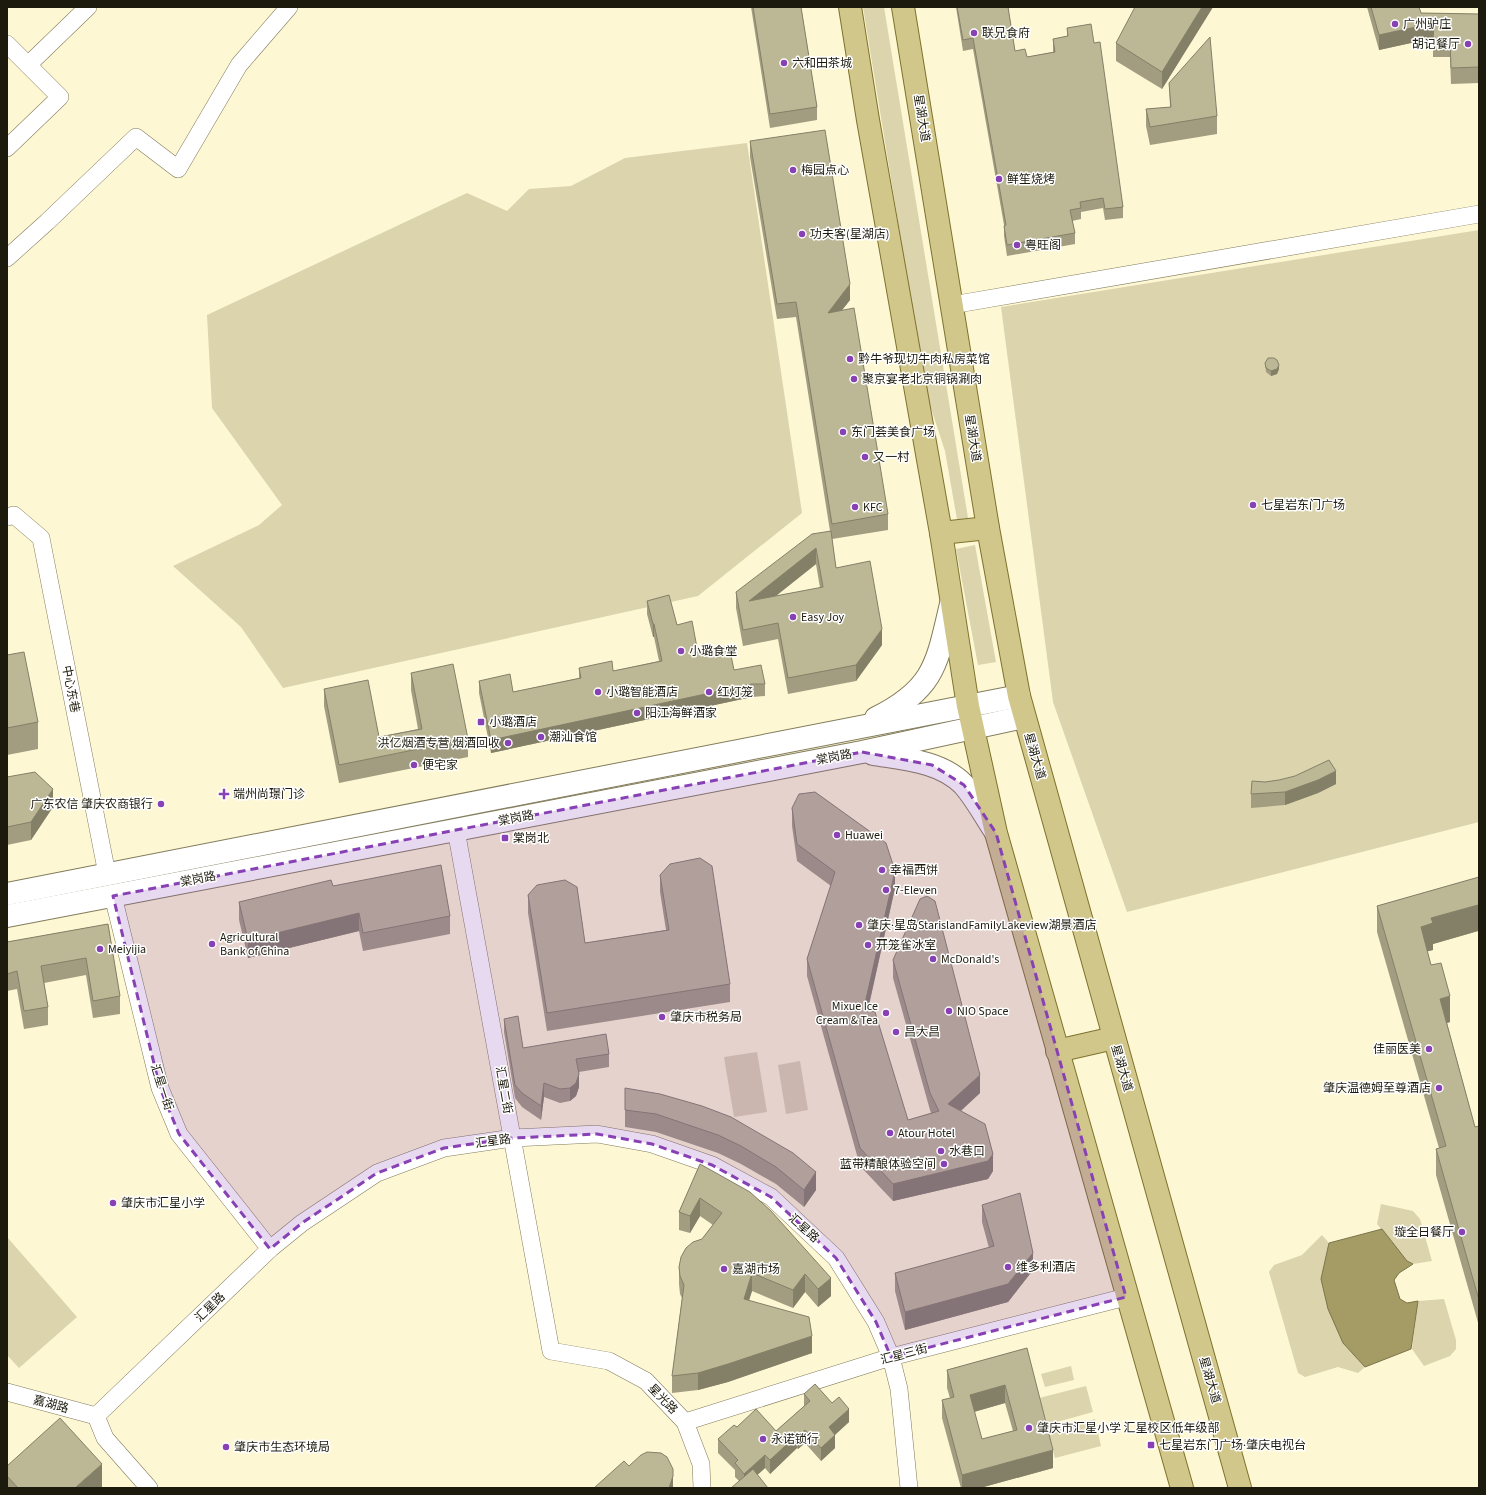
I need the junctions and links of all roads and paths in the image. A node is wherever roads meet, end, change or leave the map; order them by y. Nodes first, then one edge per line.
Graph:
1 (88, 7) edge
2 (289, 7) edge
3 (850, 7) edge
4 (903, 7) edge
5 (7, 44) edge
6 (28, 65) junction
7 (7, 148) edge
8 (1479, 214) edge
9 (7, 258) edge
10 (952, 305) junction
11 (11, 516) edge
12 (988, 528) junction
13 (940, 533) junction
14 (951, 604) junction
15 (1019, 696) junction
16 (968, 706) junction
17 (1024, 717) junction
18 (857, 727) junction
19 (973, 728) junction
20 (862, 752) junction
21 (597, 778) junction
22 (601, 802) junction
23 (456, 830) junction
24 (996, 832) junction
25 (107, 874) junction
26 (7, 894) edge
27 (113, 896) junction
28 (7, 916) edge
29 (1114, 1038) junction
30 (1057, 1051) junction
31 (512, 1138) junction
32 (270, 1249) junction
33 (1126, 1297) junction
34 (552, 1351) joint
35 (891, 1357) junction
36 (7, 1392) edge
37 (96, 1416) junction
38 (685, 1422) junction
39 (150, 1488) edge
40 (702, 1488) edge
41 (909, 1488) edge
42 (1182, 1488) edge
43 (1240, 1488) edge

1 - 6 street
2 - 9 street
3 - 13 main road
4 - 10 main road, 星湖大道
5 - 6 street
6 - 7 street
8 - 10 street
10 - 12 main road, 星湖大道
11 - 25 street, 中心东巷
12 - 13 main road
12 - 15 main road, 星湖大道
13 - 14 main road
14 - 16 main road
14 - 18 main road
15 - 16 main road, 棠岗路
15 - 17 main road, 星湖大道
16 - 18 main road, 棠岗路
16 - 19 main road
17 - 19 main road, 棠岗路
17 - 29 main road, 星湖大道
18 - 21 main road, 棠岗路
19 - 20 main road, 棠岗路
19 - 24 main road
20 - 22 main road, 棠岗路
20 - 24 main road
21 - 22 main road
21 - 25 main road, 棠岗路
22 - 23 main road, 棠岗路
23 - 27 main road, 棠岗路
23 - 31 street, 汇星二街
24 - 30 main road
25 - 26 main road, 棠岗路
27 - 28 main road, 棠岗路
27 - 32 street, 汇星一街
29 - 30 main road
29 - 43 main road, 星湖大道
30 - 33 main road
31 - 32 street, 汇星路
31 - 34 street, 汇星二街
31 - 35 street, 汇星路
32 - 37 street, 汇星路
33 - 35 street, 汇星三街
33 - 42 main road
34 - 38 street, 星光路
35 - 38 street, 汇星三街
35 - 41 street, 汇星路
36 - 37 street, 嘉湖路
37 - 39 street
38 - 40 street, 星光路

